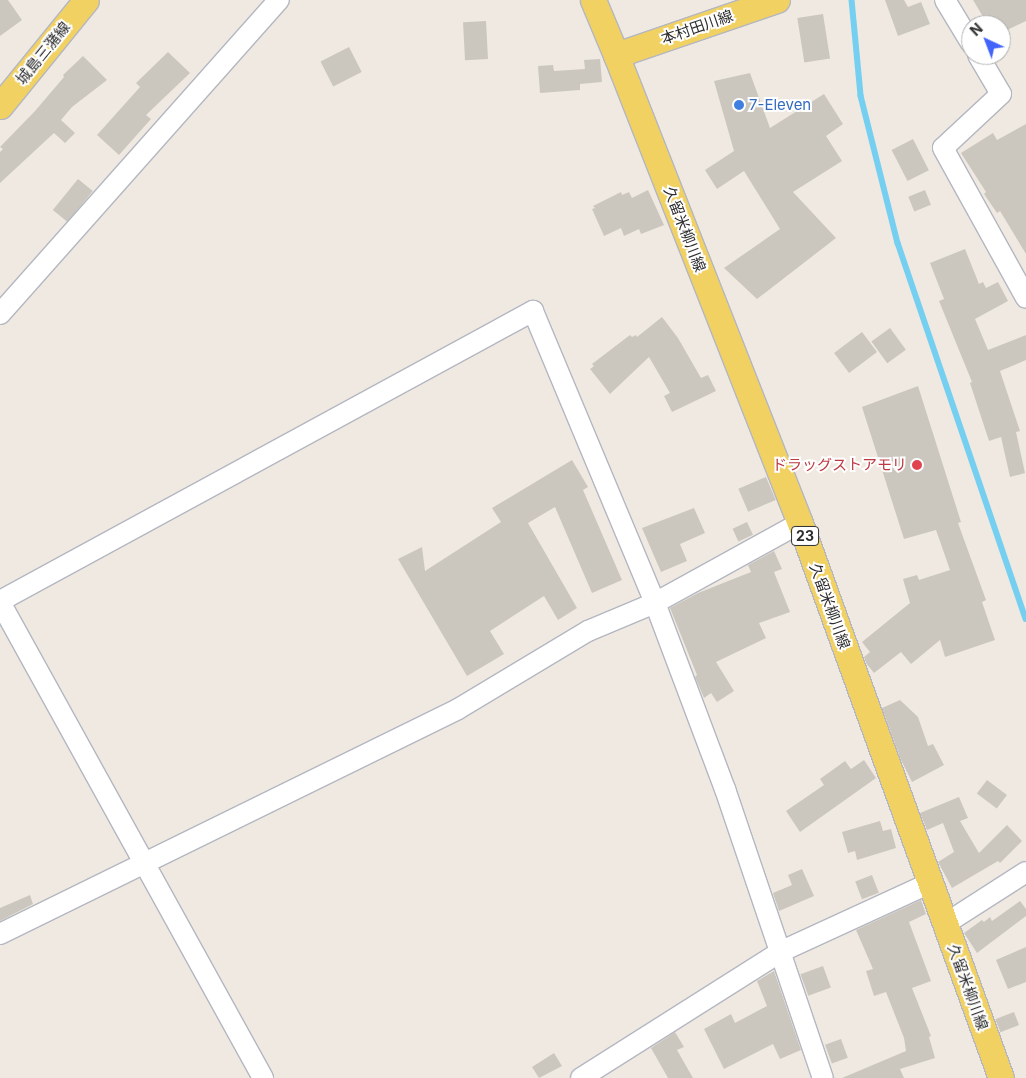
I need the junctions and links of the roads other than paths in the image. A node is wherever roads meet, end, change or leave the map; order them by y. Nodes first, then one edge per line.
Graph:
1 (86, 0) edge
2 (279, 0) edge
3 (593, 0) edge
4 (777, 0) edge
5 (945, 0) edge
6 (961, 26) edge
7 (616, 55) junction
8 (984, 65) edge
9 (0, 106) edge
10 (1026, 298) edge
11 (0, 314) edge
12 (800, 523) junction
13 (0, 602) edge
14 (655, 603) junction
15 (144, 864) junction
16 (1026, 872) edge
17 (930, 883) junction
18 (945, 924) junction
19 (0, 934) edge
20 (780, 952) junction
21 (263, 1078) edge
22 (582, 1078) edge
23 (823, 1078) edge
24 (1001, 1078) edge

1 - 9 main road, 城島三潴線
2 - 11 street
3 - 7 main road, 久留米柳川線 / 23
4 - 7 main road, 本村田川線
5 - 6 street
7 - 12 main road, 久留米柳川線 / 23
8 - 10 street
12 - 14 street
12 - 17 main road, 久留米柳川線 / 23
13 - 14 street
13 - 15 street
14 - 15 street
14 - 20 street
15 - 19 street
15 - 21 street
16 - 18 street
17 - 18 main road, 久留米柳川線 / 23
17 - 20 street
18 - 24 main road, 久留米柳川線 / 23
20 - 22 street
20 - 23 street

